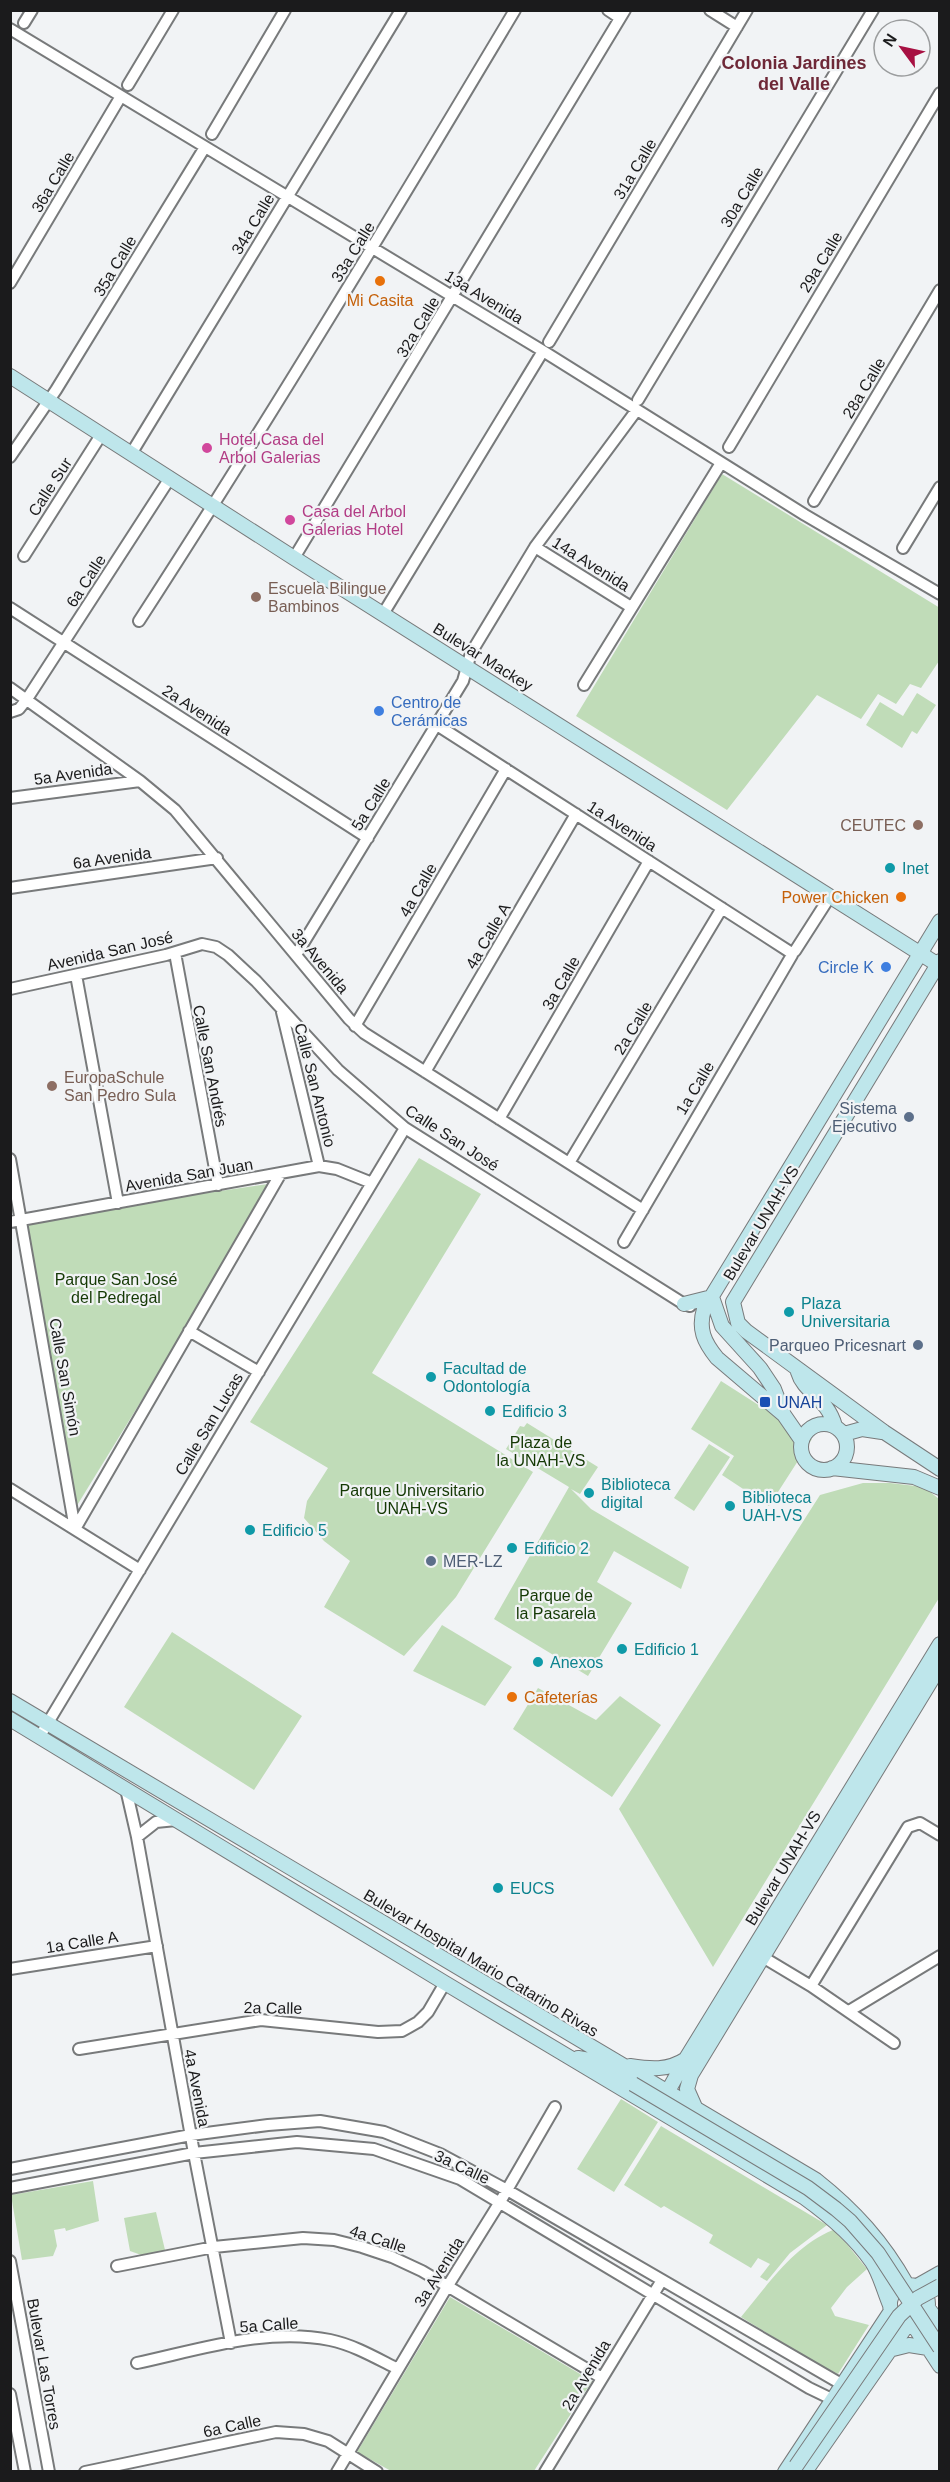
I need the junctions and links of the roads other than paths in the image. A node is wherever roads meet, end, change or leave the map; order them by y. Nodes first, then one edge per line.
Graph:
1 (32, 10) edge
2 (172, 10) edge
3 (285, 10) edge
4 (401, 10) edge
5 (514, 10) edge
6 (608, 10) edge
7 (710, 10) edge
8 (747, 10) edge
9 (873, 10) edge
10 (622, 14) edge
11 (24, 23) dead end
12 (737, 27) junction
13 (12, 35) edge
14 (128, 85) dead end
15 (939, 93) edge
16 (121, 96) junction
17 (212, 134) dead end
18 (205, 147) junction
19 (288, 196) junction
20 (373, 248) junction
21 (10, 283) edge
22 (939, 290) edge
23 (453, 297) junction
24 (546, 347) junction
25 (10, 376) edge
26 (48, 400) junction
27 (637, 405) junction
28 (102, 435) junction
29 (729, 447) dead end
30 (131, 454) junction
31 (10, 457) edge
32 (722, 463) junction
33 (170, 478) junction
34 (939, 487) edge
35 (814, 501) dead end
36 (213, 506) junction
37 (535, 547) junction
38 (903, 548) dead end
39 (24, 556) dead end
40 (294, 558) junction
41 (939, 594) edge
42 (631, 607) junction
43 (10, 608) edge
44 (383, 614) junction
45 (139, 621) dead end
46 (64, 642) junction
47 (468, 666) junction
48 (584, 685) dead end
49 (10, 688) edge
50 (27, 699) junction
51 (10, 712) edge
52 (437, 724) junction
53 (506, 769) junction
54 (140, 780) junction
55 (10, 798) edge
56 (576, 814) junction
57 (368, 838) junction
58 (217, 858) junction
59 (649, 861) junction
60 (10, 888) edge
61 (829, 898) junction
62 (722, 908) junction
63 (939, 921) edge
64 (216, 947) joint
65 (793, 951) junction
66 (175, 952) junction
67 (920, 954) junction
68 (296, 955) junction
69 (939, 964) edge
70 (76, 975) junction
71 (10, 989) edge
72 (282, 1010) junction
73 (355, 1026) junction
74 (425, 1072) junction
75 (500, 1119) junction
76 (405, 1128) junction
77 (10, 1159) edge
78 (568, 1163) junction
79 (319, 1166) junction
80 (281, 1173) junction
81 (372, 1183) junction
82 (218, 1185) junction
83 (118, 1203) junction
84 (643, 1210) junction
85 (22, 1220) junction
86 (10, 1222) edge
87 (614, 1259) junction
88 (708, 1303) junction
89 (684, 1304) joint
90 (189, 1331) junction
91 (796, 1367) junction
92 (258, 1372) junction
93 (784, 1415) junction
94 (839, 1430) junction
95 (884, 1432) junction
96 (802, 1441) junction
97 (832, 1468) junction
98 (939, 1469) edge
99 (939, 1488) edge
100 (10, 1489) edge
101 (75, 1529) junction
102 (140, 1570) junction
103 (939, 1644) edge
104 (939, 1666) edge
105 (10, 1701) edge
106 (10, 1719) edge
107 (47, 1724) junction
108 (40, 1736) junction
109 (126, 1789) junction
110 (852, 1798) junction
111 (176, 1820) junction
112 (939, 1835) edge
113 (137, 1837) junction
114 (802, 1879) junction
115 (157, 1946) junction
116 (761, 1956) junction
117 (939, 1956) edge
118 (10, 1968) edge
119 (445, 1983) junction
120 (811, 1986) junction
121 (849, 2012) junction
122 (172, 2033) junction
123 (577, 2039) junction
124 (894, 2043) dead end
125 (79, 2049) dead end
126 (568, 2055) junction
127 (687, 2058) junction
128 (595, 2061) junction
129 (621, 2064) junction
130 (668, 2091) junction
131 (555, 2107) dead end
132 (696, 2109) junction
133 (664, 2113) junction
134 (191, 2135) junction
135 (194, 2153) junction
136 (10, 2169) edge
137 (10, 2188) edge
138 (507, 2190) junction
139 (500, 2202) junction
140 (214, 2247) junction
141 (10, 2261) edge
142 (117, 2266) dead end
143 (939, 2273) edge
144 (662, 2280) junction
145 (912, 2286) junction
146 (939, 2286) edge
147 (447, 2287) junction
148 (653, 2295) junction
149 (932, 2301) edge
150 (890, 2308) junction
151 (910, 2324) junction
152 (939, 2324) edge
153 (231, 2343) junction
154 (934, 2348) edge
155 (889, 2350) junction
156 (137, 2363) dead end
157 (939, 2366) edge
158 (398, 2369) junction
159 (602, 2378) junction
160 (843, 2385) junction
161 (10, 2394) edge
162 (832, 2400) junction
163 (852, 2404) junction
164 (348, 2454) junction
165 (795, 2470) edge
166 (25, 2472) edge
167 (49, 2472) edge
168 (85, 2472) edge
169 (337, 2472) edge
170 (377, 2472) edge
171 (545, 2472) edge

1 - 11 street
2 - 14 street
3 - 17 street
4 - 19 street, 34a Calle
5 - 20 street, 33a Calle
6 - 10 street
7 - 12 street
8 - 12 street, 31a Calle
9 - 27 street, 30a Calle
10 - 23 street, 32a Calle
12 - 24 street, 31a Calle
13 - 16 street, 13a Avenida
15 - 29 street, 29a Calle
16 - 18 street, 13a Avenida
16 - 21 street, 36a Calle
18 - 19 street, 13a Avenida
18 - 26 street, 35a Calle
19 - 20 street, 13a Avenida
19 - 30 street, 34a Calle
20 - 23 street, 13a Avenida
20 - 36 street, 33a Calle
22 - 35 street, 28a Calle
23 - 24 street, 13a Avenida
23 - 40 street, 32a Calle
24 - 27 street, 13a Avenida
24 - 44 street, 31a Calle
25 - 26 main road, Bulevar Mackey
26 - 28 main road, Bulevar Mackey
26 - 31 street, 35a Calle
27 - 32 street, 13a Avenida
27 - 37 street, 30a Calle
28 - 30 main road, Bulevar Mackey
28 - 39 street, Calle Sur
30 - 33 main road, Bulevar Mackey
32 - 41 street, 13a Avenida
32 - 42 street
33 - 36 main road, Bulevar Mackey
33 - 46 street, 6a Calle
34 - 38 street
36 - 40 main road, Bulevar Mackey
36 - 45 street, 33a Calle
37 - 42 street, 14a Avenida
37 - 47 street, 30a Calle
40 - 44 main road, Bulevar Mackey
42 - 48 street
43 - 46 street, 2a Avenida
44 - 47 main road, Bulevar Mackey
46 - 50 street, 6a Calle
46 - 57 street, 2a Avenida
47 - 52 street, 5a Calle
47 - 61 main road, Bulevar Mackey
49 - 50 street, 3a Avenida
50 - 51 street
50 - 54 street, 3a Avenida
52 - 53 street, 1a Avenida
52 - 57 street, 5a Calle
53 - 56 street, 1a Avenida
53 - 73 street, 4a Calle
54 - 55 street, 5a Avenida
54 - 58 street, 3a Avenida
56 - 59 street, 1a Avenida
56 - 74 street, 4a Calle A
57 - 68 street, 5a Calle
58 - 60 street, 6a Avenida
58 - 68 street, 3a Avenida
59 - 62 street, 1a Avenida
59 - 75 street, 3a Calle
61 - 65 street, 1a Calle
61 - 67 main road, Bulevar Mackey
62 - 65 street, 1a Avenida
62 - 78 street, 2a Calle
63 - 67 main road, Bulevar UNAH-VS
64 - 66 street, Avenida San José
64 - 72 street, Calle San José
65 - 84 street, 1a Calle
66 - 70 street, Avenida San José
66 - 82 street, Calle San Andrés
67 - 69 main road, Bulevar Mackey
67 - 88 main road, Bulevar UNAH-VS
68 - 73 street, 3a Avenida
69 - 91 main road, Bulevar UNAH-VS
70 - 71 street, Avenida San José
70 - 83 street
72 - 76 street, Calle San José
72 - 79 street, Calle San Antonio
73 - 74 street, 3a Avenida
74 - 75 street, 3a Avenida
75 - 78 street, 3a Avenida
76 - 81 street, Calle San Lucas
76 - 87 street, Calle San José
77 - 85 street, Calle San Simón
78 - 84 street, 3a Avenida
79 - 80 street, Avenida San Juan
79 - 81 street, Avenida San Juan
80 - 82 street, Avenida San Juan
80 - 90 street
81 - 92 street, Calle San Lucas
82 - 83 street, Avenida San Juan
83 - 85 street, Avenida San Juan
84 - 87 street, 1a Calle
85 - 86 street, Avenida San Juan
85 - 101 street, Calle San Simón
87 - 89 street, Calle San José
88 - 89 main road
88 - 93 main road, Bulevar UNAH-VS
88 - 93 main road
90 - 92 street
90 - 101 street
91 - 94 main road
91 - 95 main road, Bulevar UNAH-VS
92 - 102 street, Calle San Lucas
93 - 96 main road, Bulevar UNAH-VS
94 - 95 main road
94 - 96 main road
94 - 97 main road
95 - 98 main road, Bulevar UNAH-VS
96 - 97 main road
97 - 99 main road
100 - 101 street
101 - 102 street
102 - 107 street, Calle San Lucas
103 - 110 main road, Bulevar UNAH-VS
104 - 110 main road, Bulevar UNAH-VS
105 - 107 main road, Bulevar Hospital Mario Catarino Rivas
106 - 108 main road
107 - 108 street, Calle San Lucas
107 - 123 main road, Bulevar Hospital Mario Catarino Rivas
108 - 109 main road
109 - 111 main road
109 - 113 street, 4a Avenida
110 - 114 main road, Bulevar UNAH-VS
111 - 113 street
111 - 119 main road
112 - 120 street
113 - 115 street, 4a Avenida
114 - 116 main road, Bulevar UNAH-VS
114 - 127 main road, Bulevar UNAH-VS
115 - 118 street, 1a Calle A
115 - 122 street, 4a Avenida
116 - 120 street
116 - 132 main road, Bulevar UNAH-VS
117 - 121 street
119 - 122 street, 2a Calle
119 - 126 main road
120 - 121 street
121 - 124 street
122 - 125 street, 2a Calle
122 - 134 street, 4a Avenida
123 - 128 main road
123 - 129 main road, Bulevar Hospital Mario Catarino Rivas
126 - 128 main road
126 - 133 main road
127 - 129 main road
127 - 130 main road, Bulevar UNAH-VS
128 - 154 main road, bridge
129 - 130 main road, Bulevar Hospital Mario Catarino Rivas
130 - 132 main road, Bulevar Hospital Mario Catarino Rivas
130 - 133 main road, Bulevar UNAH-VS
131 - 138 street, 3a Avenida
132 - 145 main road, Bulevar Hospital Mario Catarino Rivas
133 - 150 main road
134 - 135 street, 4a Avenida
134 - 136 street, 3a Calle
134 - 138 street, 3a Calle
135 - 137 street, 3a Calle
135 - 139 street, 3a Calle
135 - 140 street, 4a Avenida
138 - 139 street, 3a Avenida
138 - 144 street, 3a Calle
139 - 147 street, 3a Avenida
139 - 148 street, 3a Calle
140 - 142 street, 4a Calle
140 - 147 street, 4a Calle
140 - 153 street, 4a Avenida
141 - 167 street, Bulevar Las Torres
143 - 145 main road
144 - 148 street, 2a Avenida
144 - 160 street, 3a Calle
145 - 149 main road
145 - 150 main road
146 - 165 main road, bridge
147 - 158 street, 3a Avenida
147 - 159 street, 4a Calle
148 - 159 street, 2a Avenida
148 - 162 street, 3a Calle
149 - 151 main road
149 - 152 main road
150 - 151 main road
150 - 160 main road
151 - 154 main road
151 - 155 main road
153 - 156 street, 5a Calle
153 - 158 street, 5a Calle
154 - 155 main road
154 - 157 main road
155 - 163 main road
158 - 164 street, 3a Avenida
159 - 171 street, 2a Avenida
160 - 162 main road
161 - 166 street
162 - 163 street, 3a Calle
162 - 165 main road
163 - 165 main road
164 - 168 street, 6a Calle
164 - 169 street, 3a Avenida
164 - 170 street, 6a Calle

